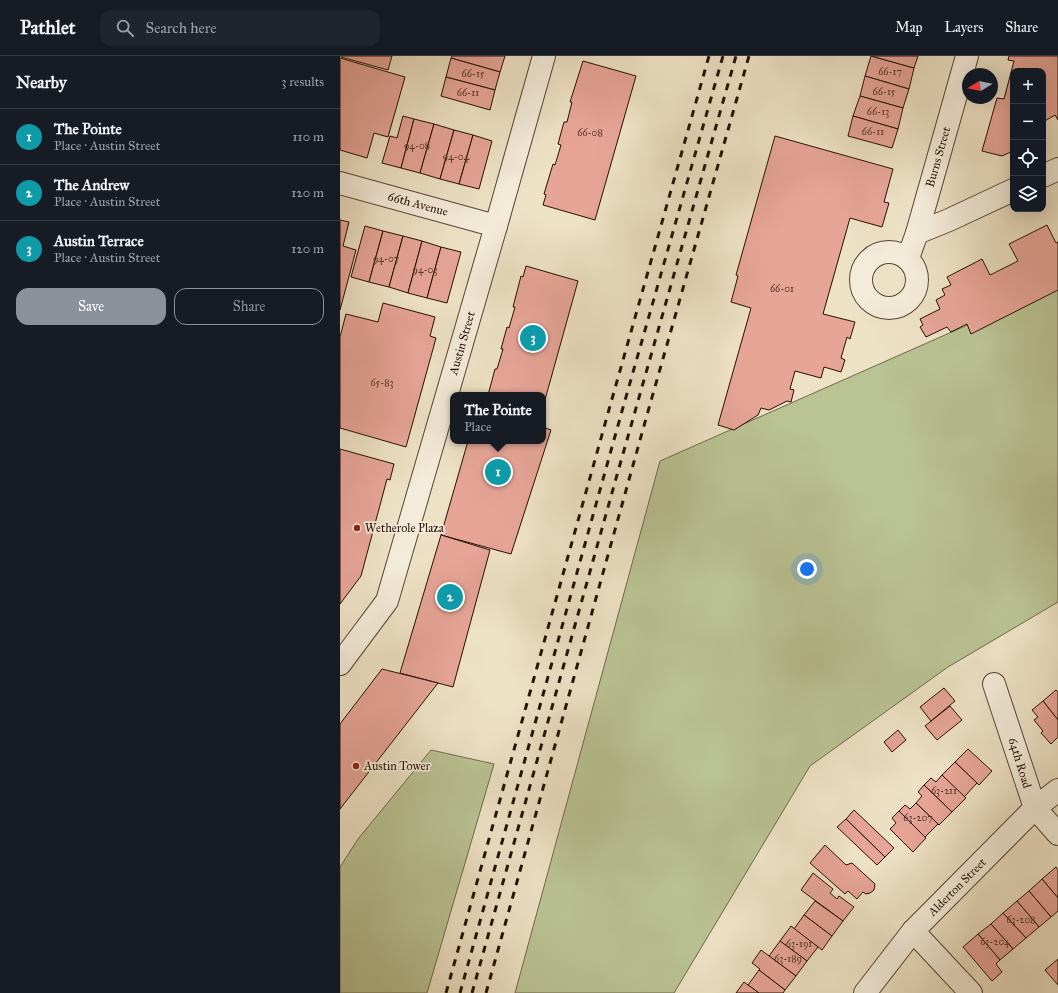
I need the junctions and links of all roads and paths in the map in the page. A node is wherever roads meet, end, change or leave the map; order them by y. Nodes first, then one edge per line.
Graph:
1 (544, 56) edge
2 (967, 56) edge
3 (1058, 169) edge
4 (1046, 175) edge
5 (340, 183) edge
6 (1010, 191) edge
7 (496, 226) junction
8 (917, 233) junction
9 (908, 258) dead end
10 (340, 664) edge
11 (994, 684) dead end
12 (1058, 790) edge
13 (1035, 808) junction
14 (1058, 834) edge
15 (914, 931) junction
16 (865, 993) edge
17 (971, 993) edge

1 - 7 street, Austin Street
2 - 8 street, Burns Street
3 - 4 street
5 - 7 street, 66th Avenue
6 - 8 street
7 - 10 street, Austin Street
8 - 9 street, Burns Street
11 - 13 street, 64th Road
12 - 13 street, Alderton Street
13 - 14 street, 64th Road
13 - 15 street, Alderton Street
15 - 16 street, Alderton Street
15 - 17 street

